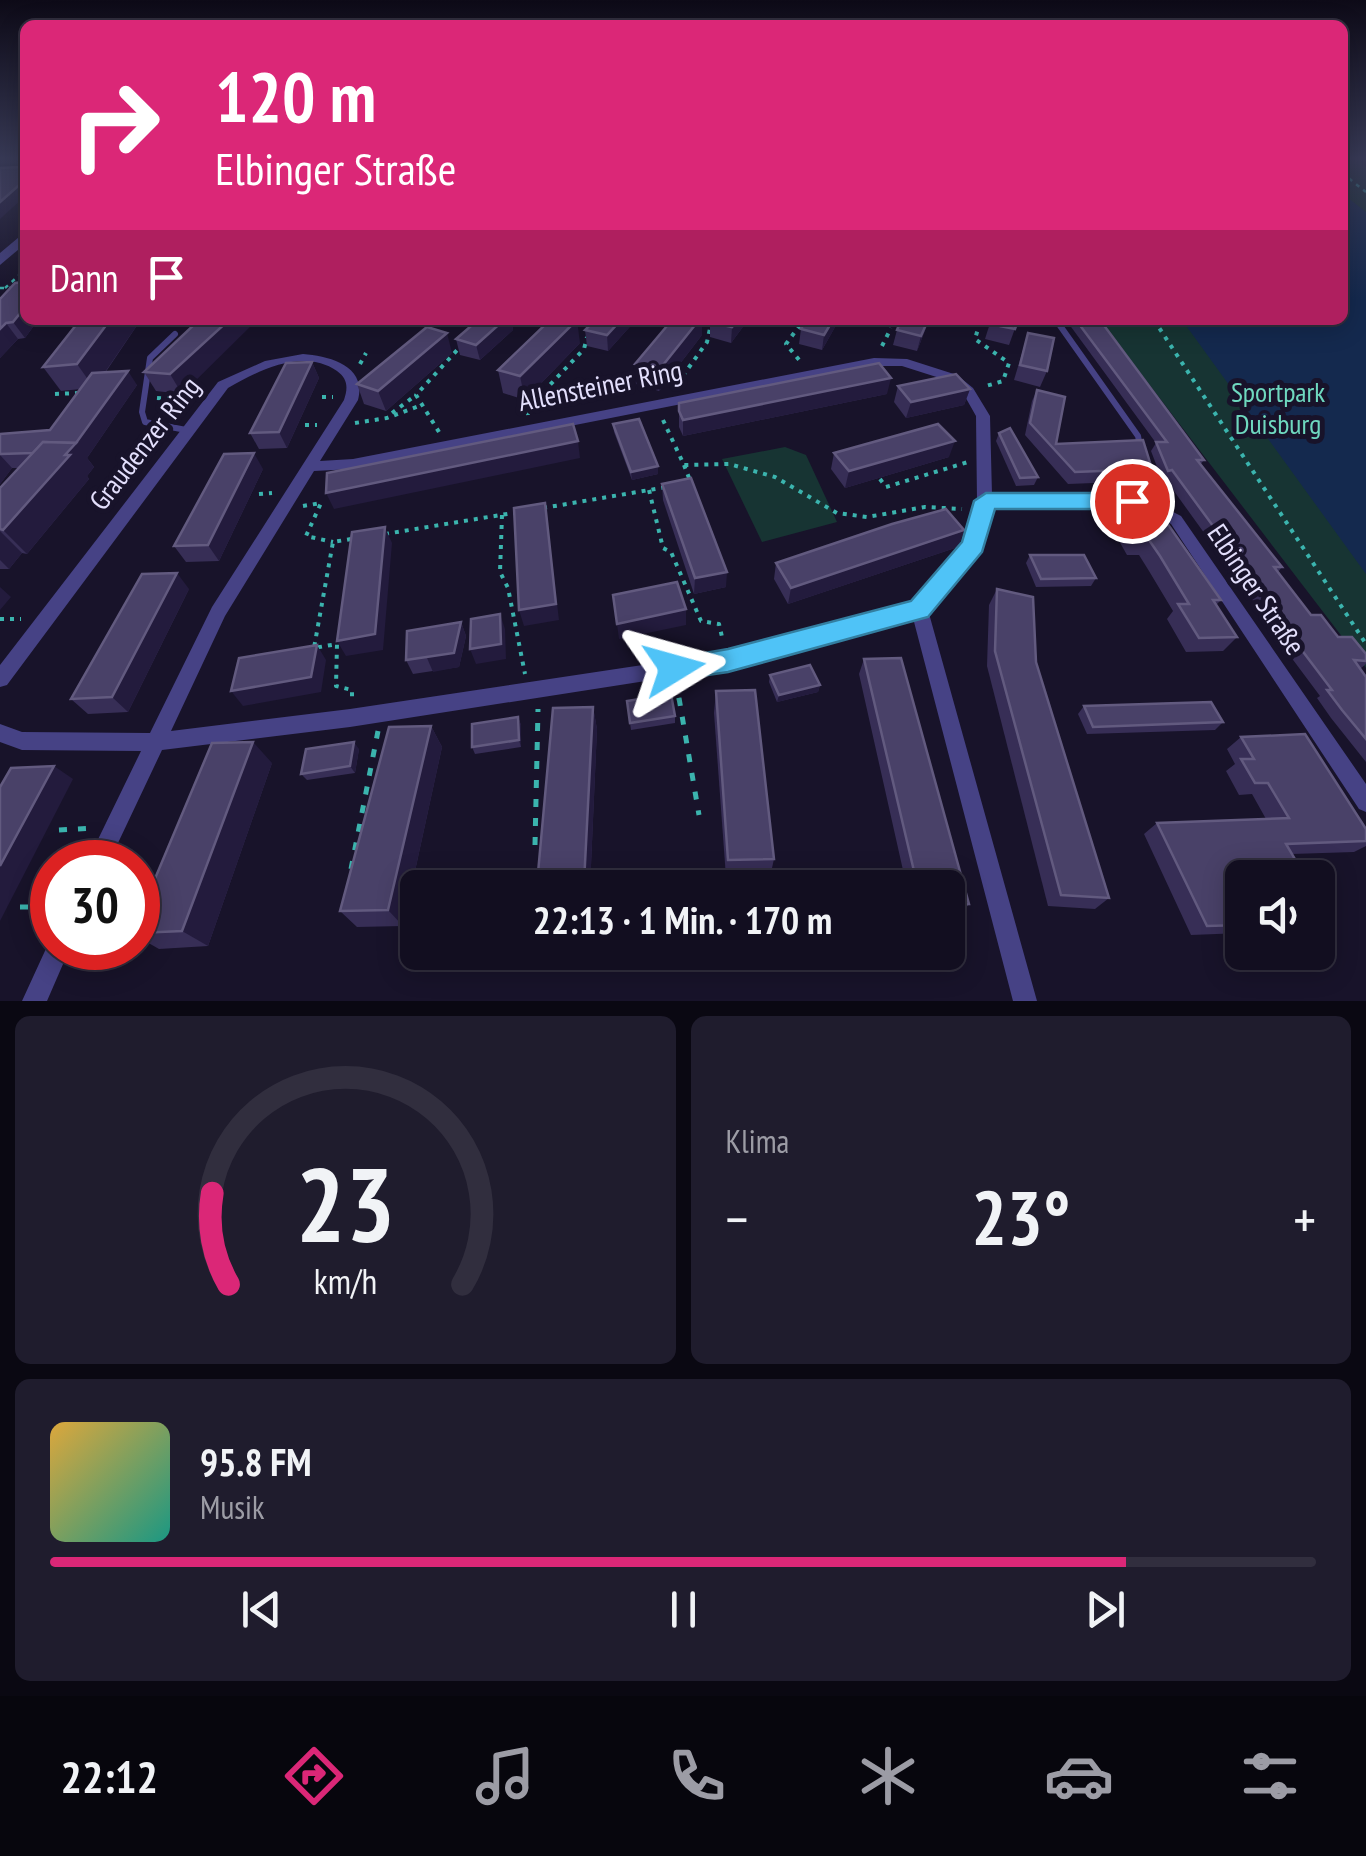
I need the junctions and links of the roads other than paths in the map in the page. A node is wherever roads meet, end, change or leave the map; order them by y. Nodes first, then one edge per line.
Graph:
1 (20, 241) edge
2 (0, 262) edge
3 (1060, 325) edge
4 (175, 334) dead end
5 (186, 430) junction
6 (310, 466) junction
7 (986, 501) junction
8 (1163, 510) junction
9 (919, 609) junction
10 (0, 679) edge
11 (0, 733) edge
12 (153, 742) junction
13 (1366, 802) edge
14 (108, 840) edge
15 (48, 970) edge
16 (34, 1001) edge
17 (1026, 1001) edge

1 - 2 street
3 - 8 lane
4 - 5 lane
5 - 6 street, Graudenzer Ring
5 - 10 street, Graudenzer Ring
6 - 7 street, Allensteiner Ring
6 - 12 street
7 - 8 street
7 - 9 street
8 - 13 street, Elbinger Straße
9 - 12 street
9 - 17 street
11 - 12 street
12 - 14 street
15 - 16 street

